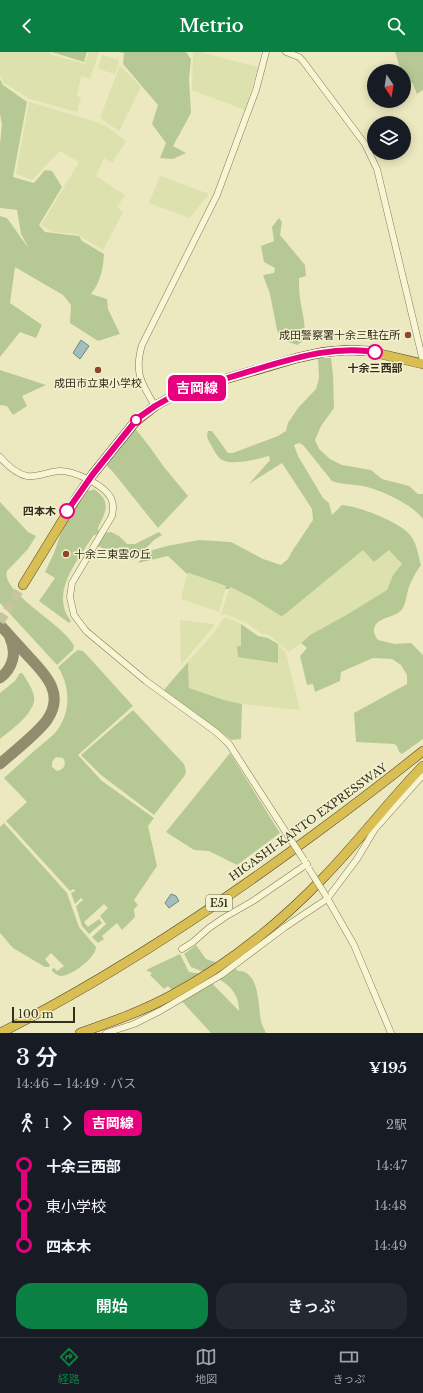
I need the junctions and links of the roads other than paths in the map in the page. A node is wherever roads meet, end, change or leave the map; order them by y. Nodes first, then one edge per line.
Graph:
1 (266, 52) edge
2 (286, 52) edge
3 (423, 362) edge
4 (155, 406) junction
5 (0, 457) edge
6 (89, 480) junction
7 (23, 585) tunnel mouth
8 (423, 751) edge
9 (423, 766) edge
10 (423, 775) edge
11 (307, 864) junction
12 (326, 897) junction
13 (182, 950) dead end
14 (0, 1033) edge
15 (80, 1033) edge
16 (106, 1033) edge
17 (391, 1033) edge

1 - 4 street
2 - 3 street
3 - 4 highway
4 - 6 highway
5 - 6 street
6 - 7 highway
6 - 11 street, bridge
8 - 14 highway, HIGASHI-KANTO EXPRESSWAY / E51
9 - 15 highway
10 - 12 street
11 - 12 street, bridge
11 - 13 street
12 - 16 street
12 - 17 street

